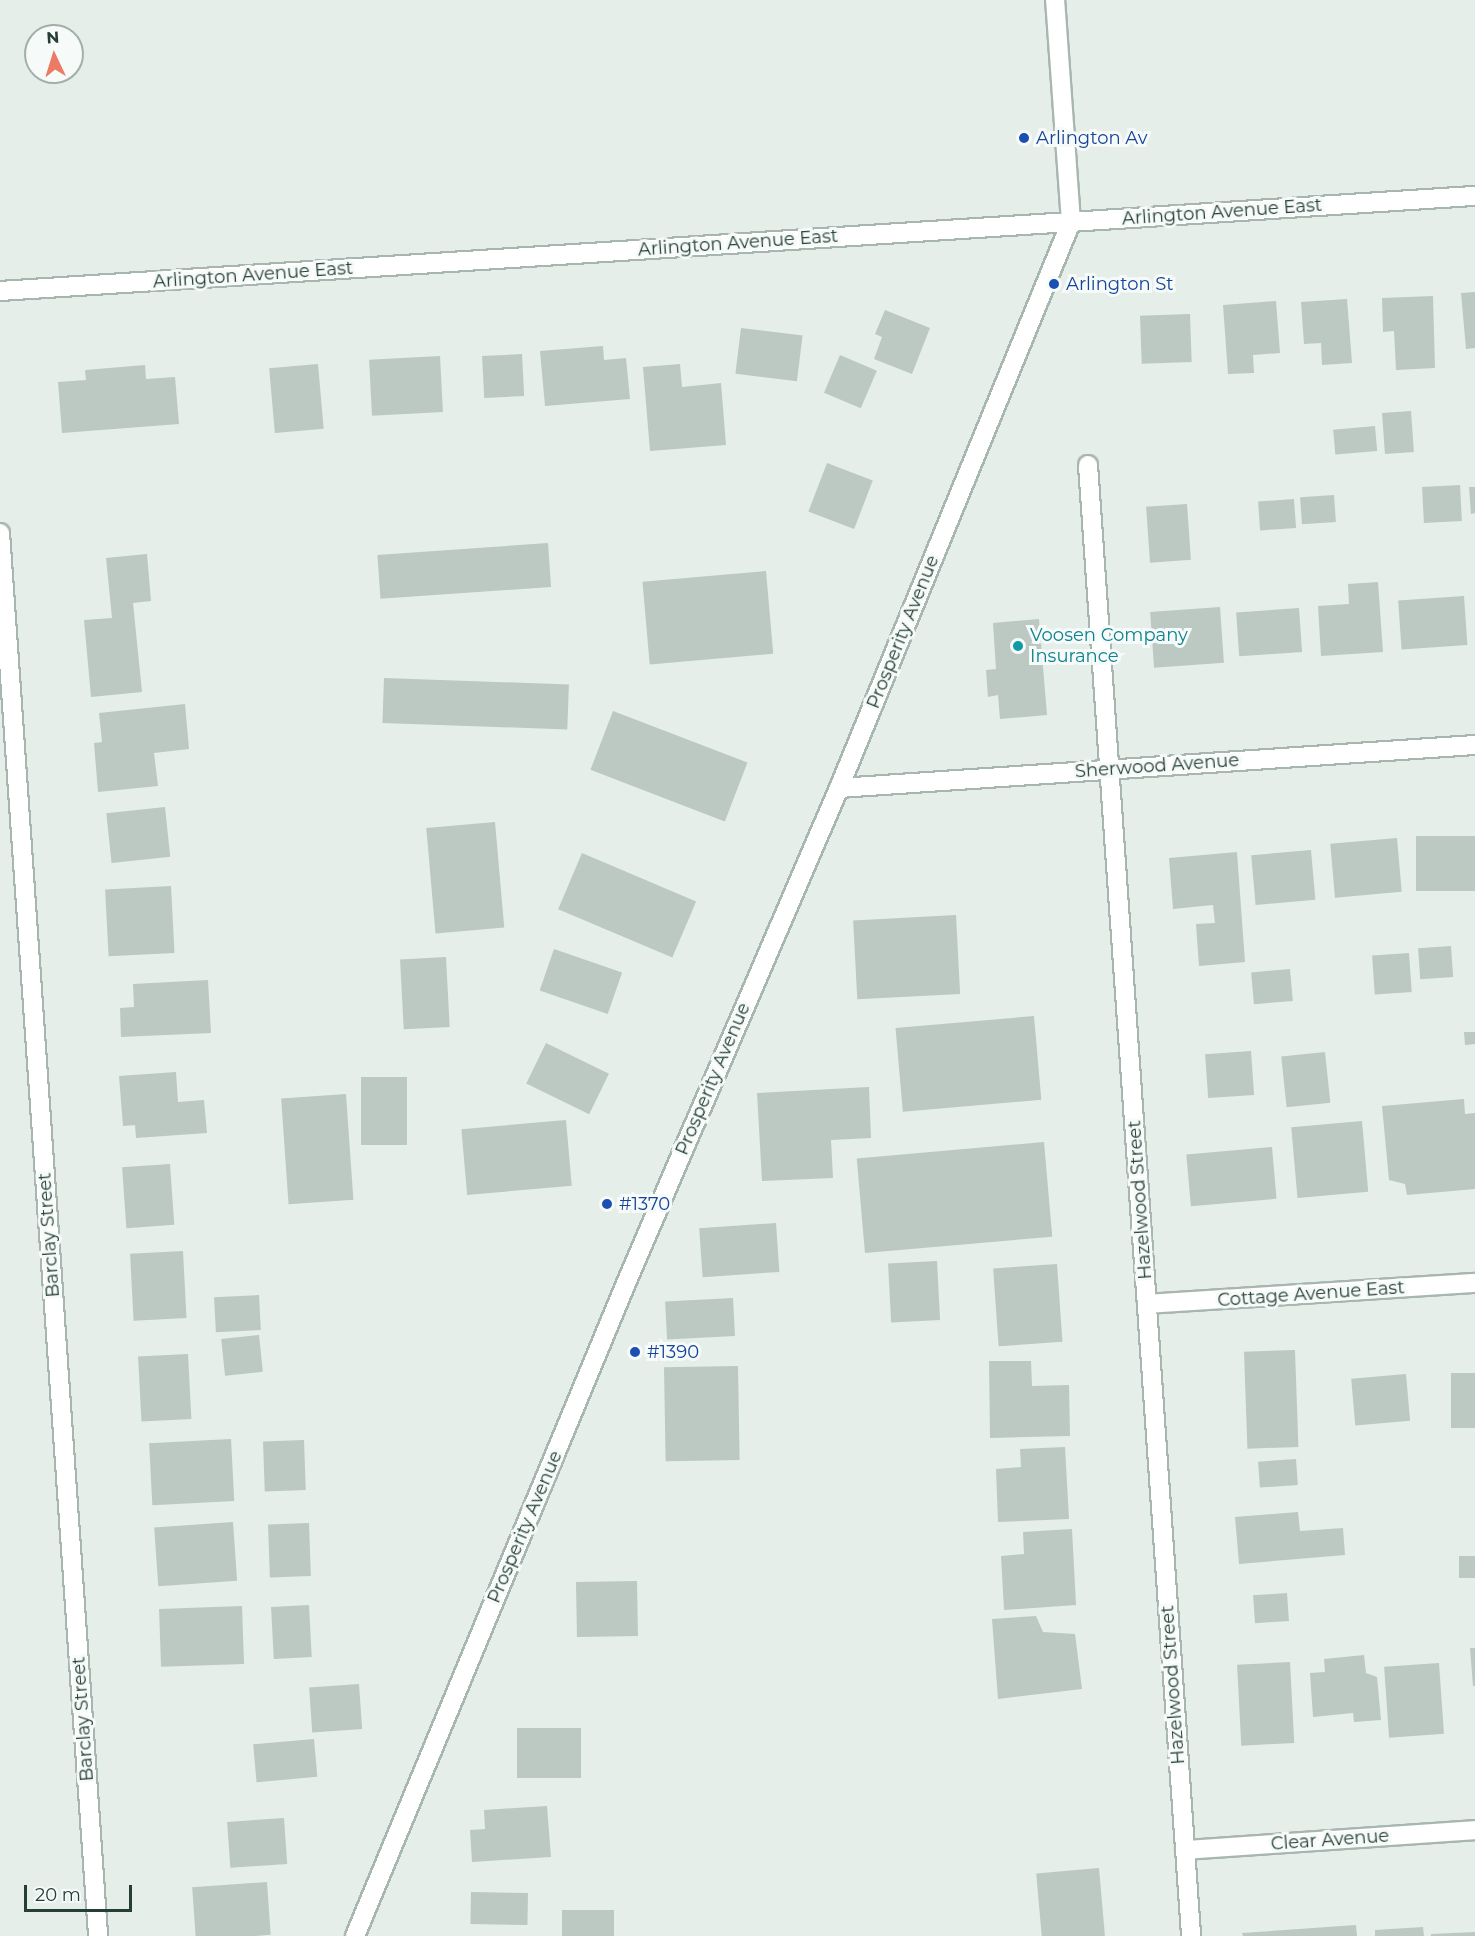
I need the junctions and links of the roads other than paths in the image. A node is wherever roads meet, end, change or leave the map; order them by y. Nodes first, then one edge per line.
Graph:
1 (1055, 0) edge
2 (1475, 196) edge
3 (1071, 222) junction
4 (0, 291) edge
5 (1088, 465) dead end
6 (0, 533) edge
7 (1475, 745) edge
8 (1109, 769) junction
9 (839, 788) junction
10 (1475, 1283) edge
11 (1147, 1304) junction
12 (1475, 1830) edge
13 (1185, 1850) junction
14 (98, 1936) edge
15 (355, 1936) edge
16 (1191, 1936) edge

1 - 3 street
2 - 3 street, Arlington Avenue East
3 - 4 street, Arlington Avenue East
3 - 9 street, Prosperity Avenue
5 - 8 street, Hazelwood Street
6 - 14 street, Barclay Street
7 - 8 street, Sherwood Avenue
8 - 9 street, Sherwood Avenue
8 - 11 street, Hazelwood Street
9 - 15 street, Prosperity Avenue
10 - 11 street, Cottage Avenue East
11 - 13 street, Hazelwood Street
12 - 13 street, Clear Avenue
13 - 16 street, Hazelwood Street

